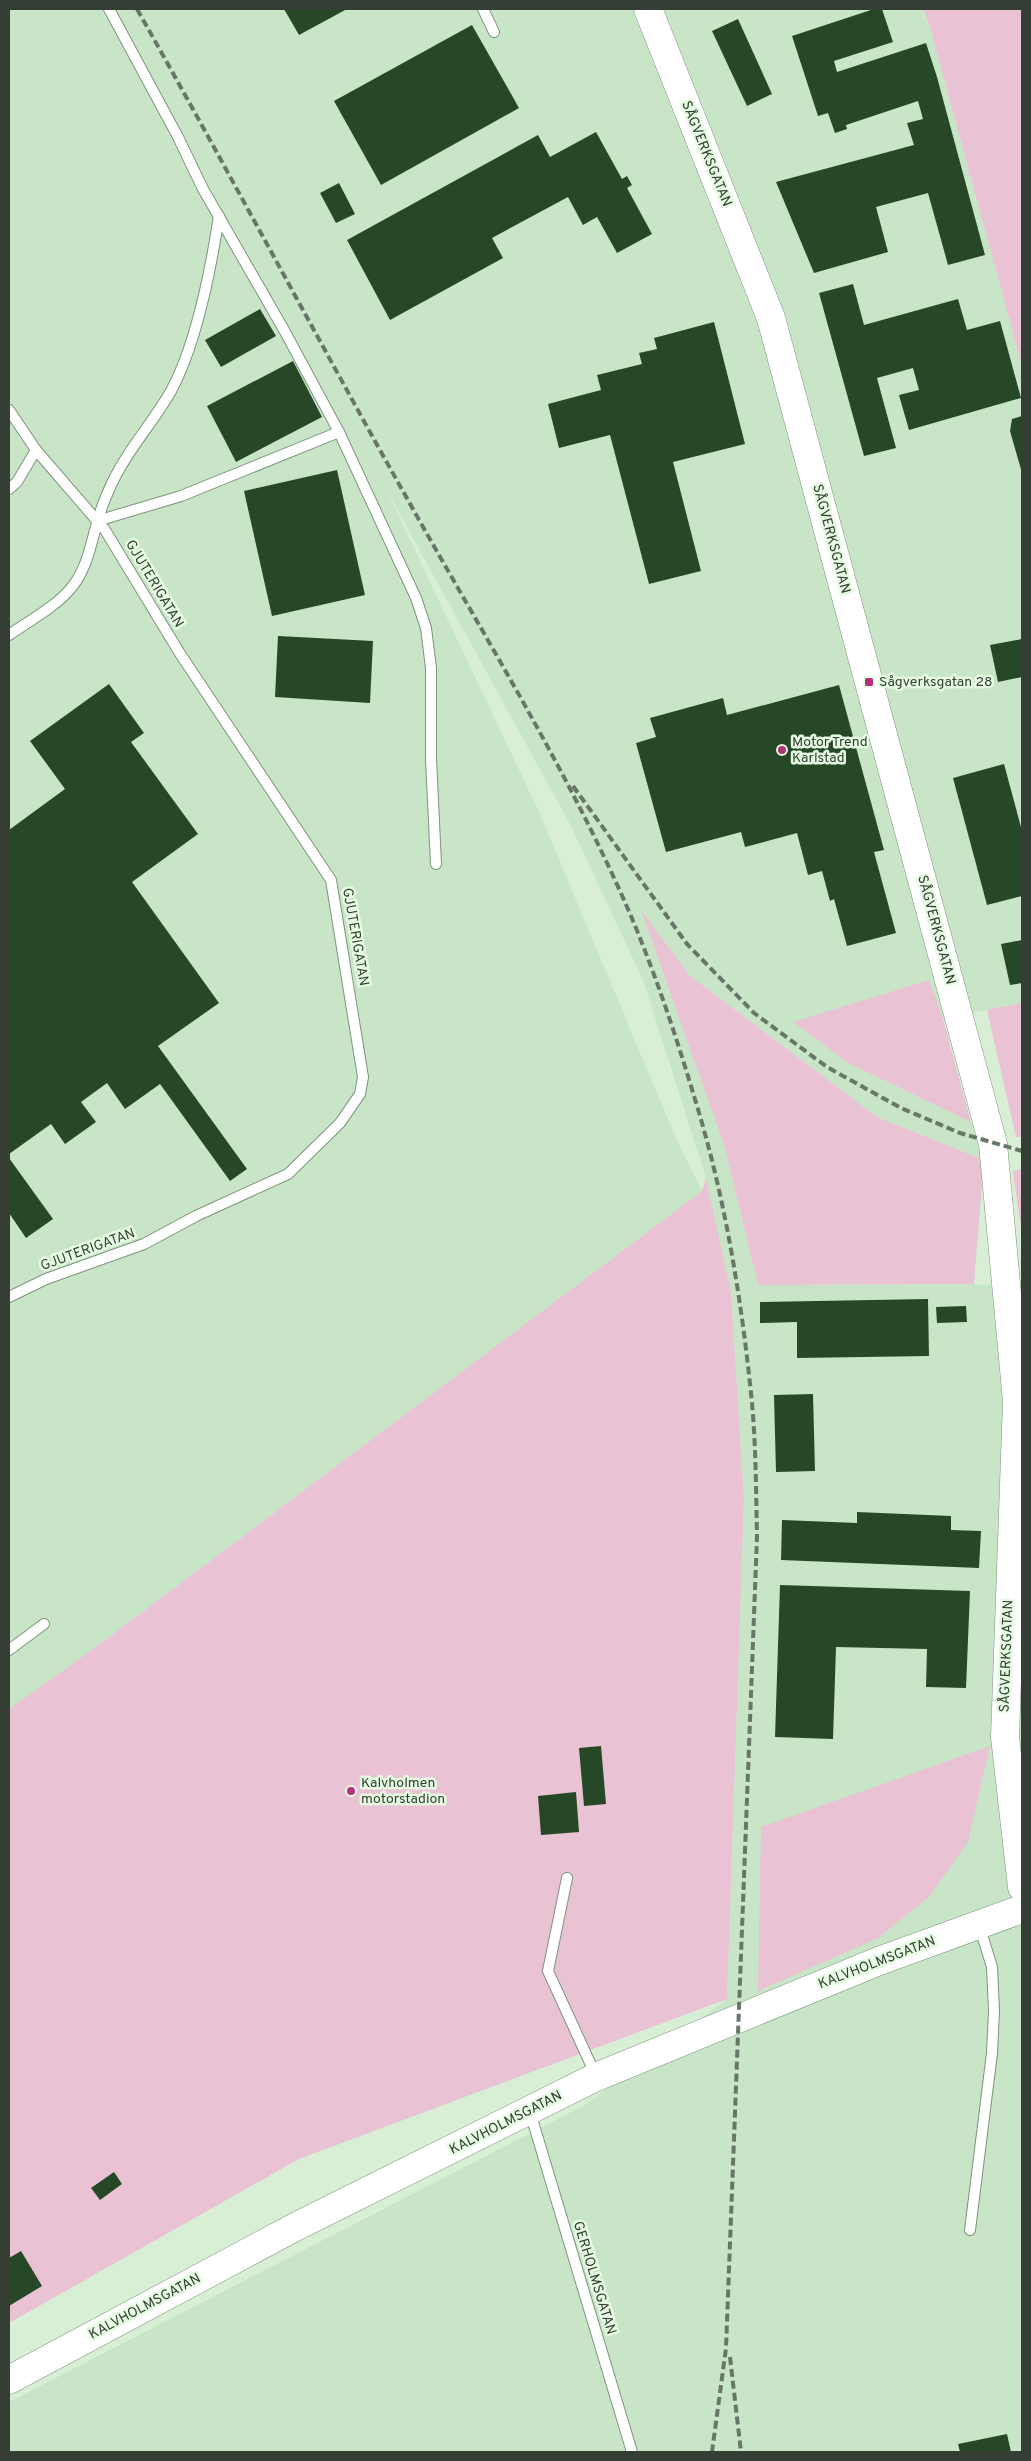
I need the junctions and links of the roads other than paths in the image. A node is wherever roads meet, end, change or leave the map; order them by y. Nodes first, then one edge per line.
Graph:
1 (109, 9) edge
2 (483, 9) edge
3 (648, 9) edge
4 (494, 32) dead end
5 (219, 216) junction
6 (9, 410) edge
7 (339, 432) junction
8 (36, 450) junction
9 (9, 489) edge
10 (97, 521) junction
11 (9, 635) edge
12 (436, 864) dead end
13 (9, 1298) edge
14 (44, 1624) dead end
15 (9, 1650) edge
16 (566, 1878) dead end
17 (1022, 1887) edge
18 (1022, 1910) edge
19 (979, 1924) junction
20 (596, 2077) junction
21 (530, 2111) junction
22 (970, 2230) dead end
23 (9, 2380) edge
24 (632, 2452) edge

1 - 5 lane
2 - 4 lane
3 - 17 street, SÅGVERKSGATAN
5 - 7 lane
5 - 10 lane
6 - 8 lane, GJUTERIGATAN
7 - 10 lane
7 - 12 lane
8 - 9 lane
8 - 10 lane, GJUTERIGATAN
10 - 11 lane
10 - 13 lane, GJUTERIGATAN
14 - 15 lane
16 - 20 lane
18 - 19 street, KALVHOLMSGATAN
19 - 20 street, KALVHOLMSGATAN
19 - 22 lane
20 - 21 street, KALVHOLMSGATAN
21 - 23 street, KALVHOLMSGATAN
21 - 24 lane, GERHOLMSGATAN

